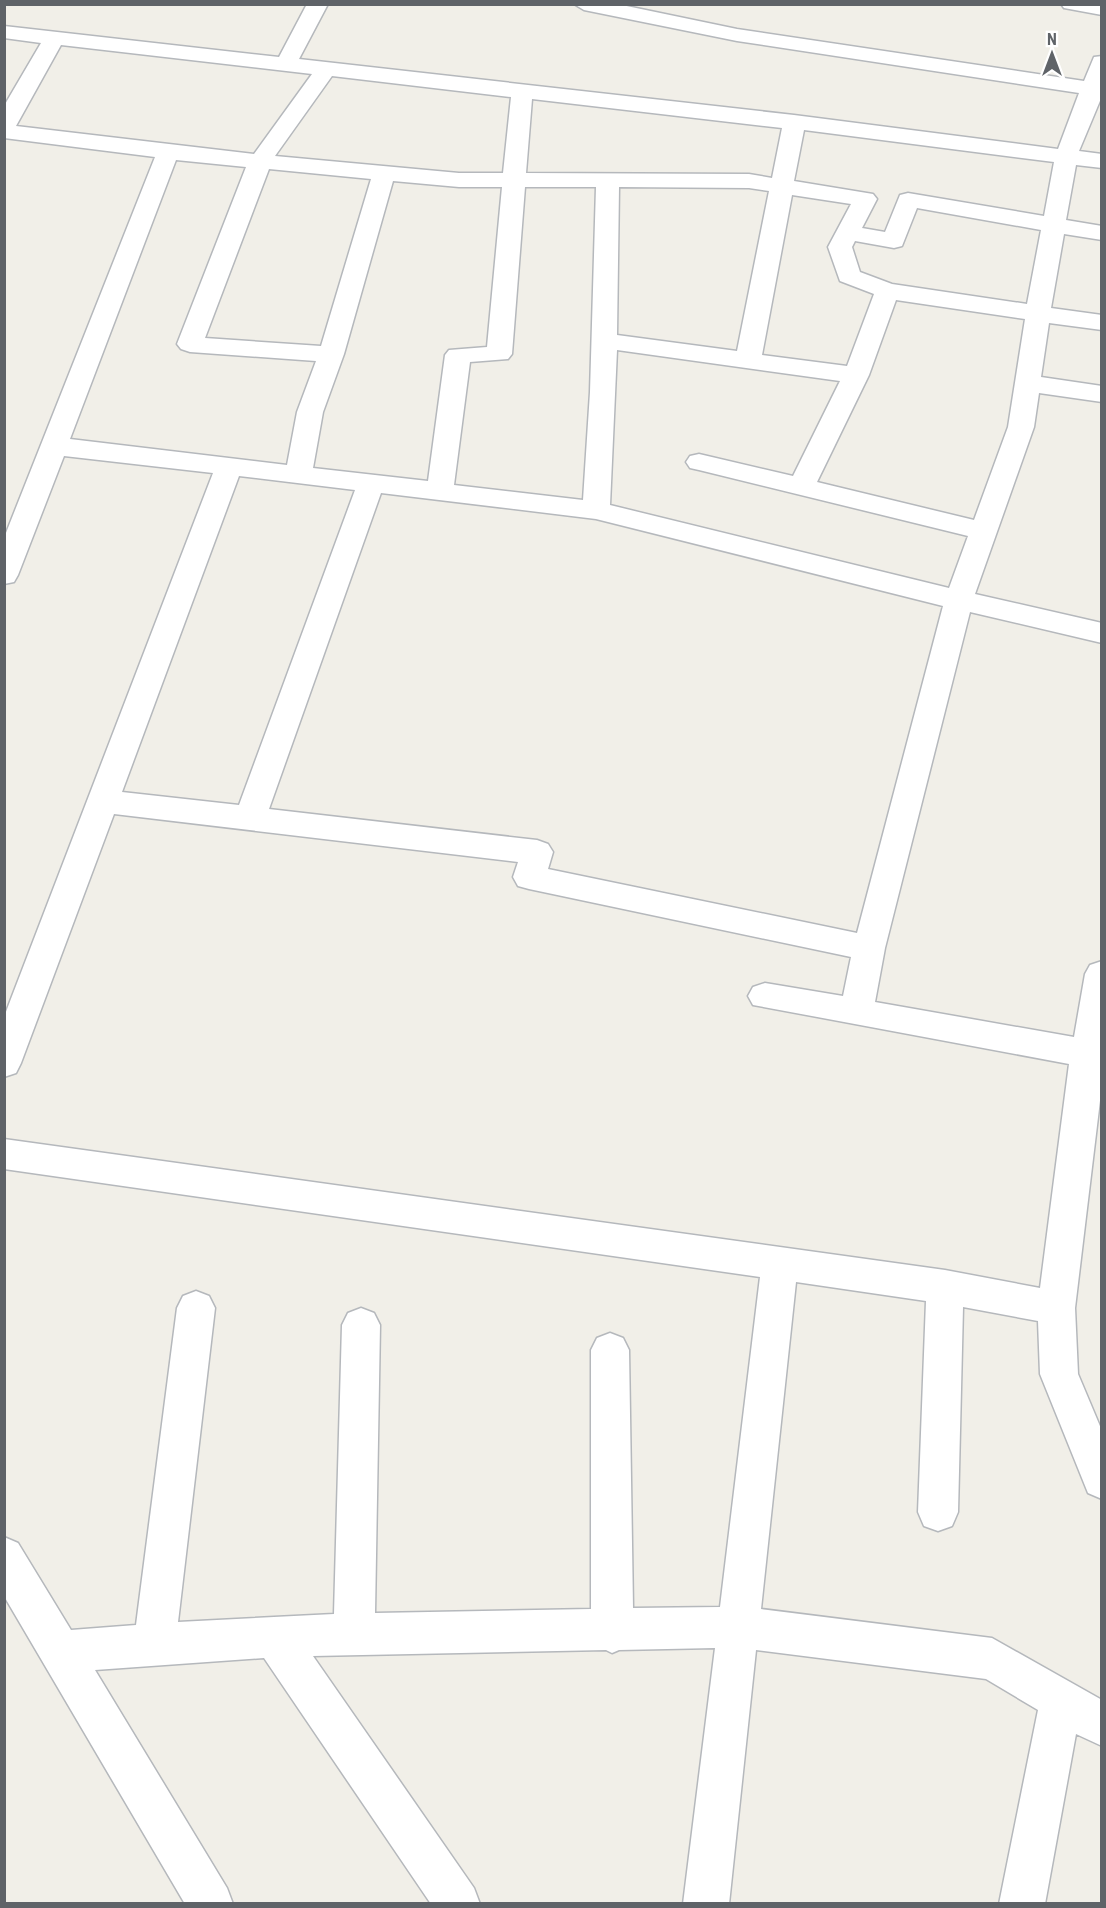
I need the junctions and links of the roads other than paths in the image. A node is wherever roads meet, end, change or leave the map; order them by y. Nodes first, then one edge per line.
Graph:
1 (318, 4) edge
2 (584, 4) edge
3 (1071, 4) edge
4 (623, 8) edge
5 (1101, 9) edge
6 (4, 32) edge
7 (54, 38) junction
8 (1101, 62) edge
9 (286, 64) junction
10 (326, 69) junction
11 (1096, 89) edge
12 (522, 91) junction
13 (794, 123) junction
14 (4, 129) edge
15 (168, 152) junction
16 (1066, 157) junction
17 (1101, 161) edge
18 (260, 162) junction
19 (384, 174) junction
20 (515, 181) junction
21 (609, 182) junction
22 (782, 186) junction
23 (1055, 225) junction
24 (847, 232) junction
25 (1101, 233) edge
26 (888, 291) junction
27 (1038, 313) junction
28 (1101, 323) edge
29 (604, 341) junction
30 (331, 354) junction
31 (748, 360) junction
32 (856, 375) junction
33 (1028, 383) junction
34 (1101, 394) edge
35 (54, 446) junction
36 (699, 462) dead end
37 (229, 467) junction
38 (298, 475) junction
39 (371, 484) junction
40 (802, 486) junction
41 (440, 492) junction
42 (596, 510) junction
43 (984, 531) junction
44 (4, 575) edge
45 (959, 600) junction
46 (1101, 633) edge
47 (103, 801) junction
48 (250, 819) junction
49 (869, 948) junction
50 (1101, 974) edge
51 (765, 996) dead end
52 (856, 1013) junction
53 (1095, 1054) edge
54 (4, 1063) edge
55 (4, 1154) edge
56 (780, 1264) junction
57 (945, 1287) junction
58 (196, 1308) dead end
59 (1056, 1308) junction
60 (361, 1325) dead end
61 (610, 1350) dead end
62 (1091, 1429) edge
63 (1101, 1480) edge
64 (938, 1512) dead end
65 (4, 1557) edge
66 (738, 1627) junction
67 (612, 1632) junction
68 (354, 1635) junction
69 (274, 1636) junction
70 (154, 1645) junction
71 (61, 1652) junction
72 (1060, 1700) junction
73 (1101, 1725) edge
74 (211, 1904) edge
75 (458, 1904) edge
76 (706, 1904) edge
77 (1022, 1904) edge

1 - 9 street
2 - 4 street
3 - 5 street
4 - 11 street
6 - 7 street
7 - 9 street
7 - 14 street
8 - 11 street
9 - 10 street
10 - 12 street
10 - 18 street
11 - 16 street
12 - 13 street
12 - 20 street
13 - 16 street
13 - 22 street
14 - 15 street
15 - 18 street
15 - 35 street
16 - 17 street
16 - 23 street
18 - 19 street
18 - 30 street
19 - 20 street
19 - 30 street
20 - 21 street
20 - 41 street
21 - 22 street
21 - 29 street
22 - 24 street
22 - 31 street
23 - 24 street
23 - 25 street
23 - 27 street
24 - 26 street
26 - 27 street
26 - 32 street
27 - 28 street
27 - 33 street
29 - 31 street
29 - 42 street
30 - 38 street
31 - 32 street
32 - 40 street
33 - 34 street
33 - 43 street
35 - 37 street
35 - 44 street
36 - 40 street
37 - 38 street
37 - 47 street
38 - 39 street
39 - 41 street
39 - 48 street
40 - 43 street
41 - 42 street
42 - 45 street
43 - 45 street
45 - 46 street
45 - 49 street
47 - 48 street
47 - 54 street
48 - 49 street
49 - 52 street
50 - 53 street
51 - 52 street
52 - 53 street
53 - 59 street
55 - 56 street
56 - 57 street
56 - 66 street
57 - 59 street
57 - 64 street
58 - 70 street
59 - 62 street
60 - 68 street
61 - 67 street
62 - 63 street
65 - 71 street
66 - 67 street
66 - 72 street
66 - 76 street
67 - 68 street
68 - 69 street
69 - 70 street
69 - 75 street
70 - 71 street
71 - 74 street
72 - 73 street
72 - 77 street

